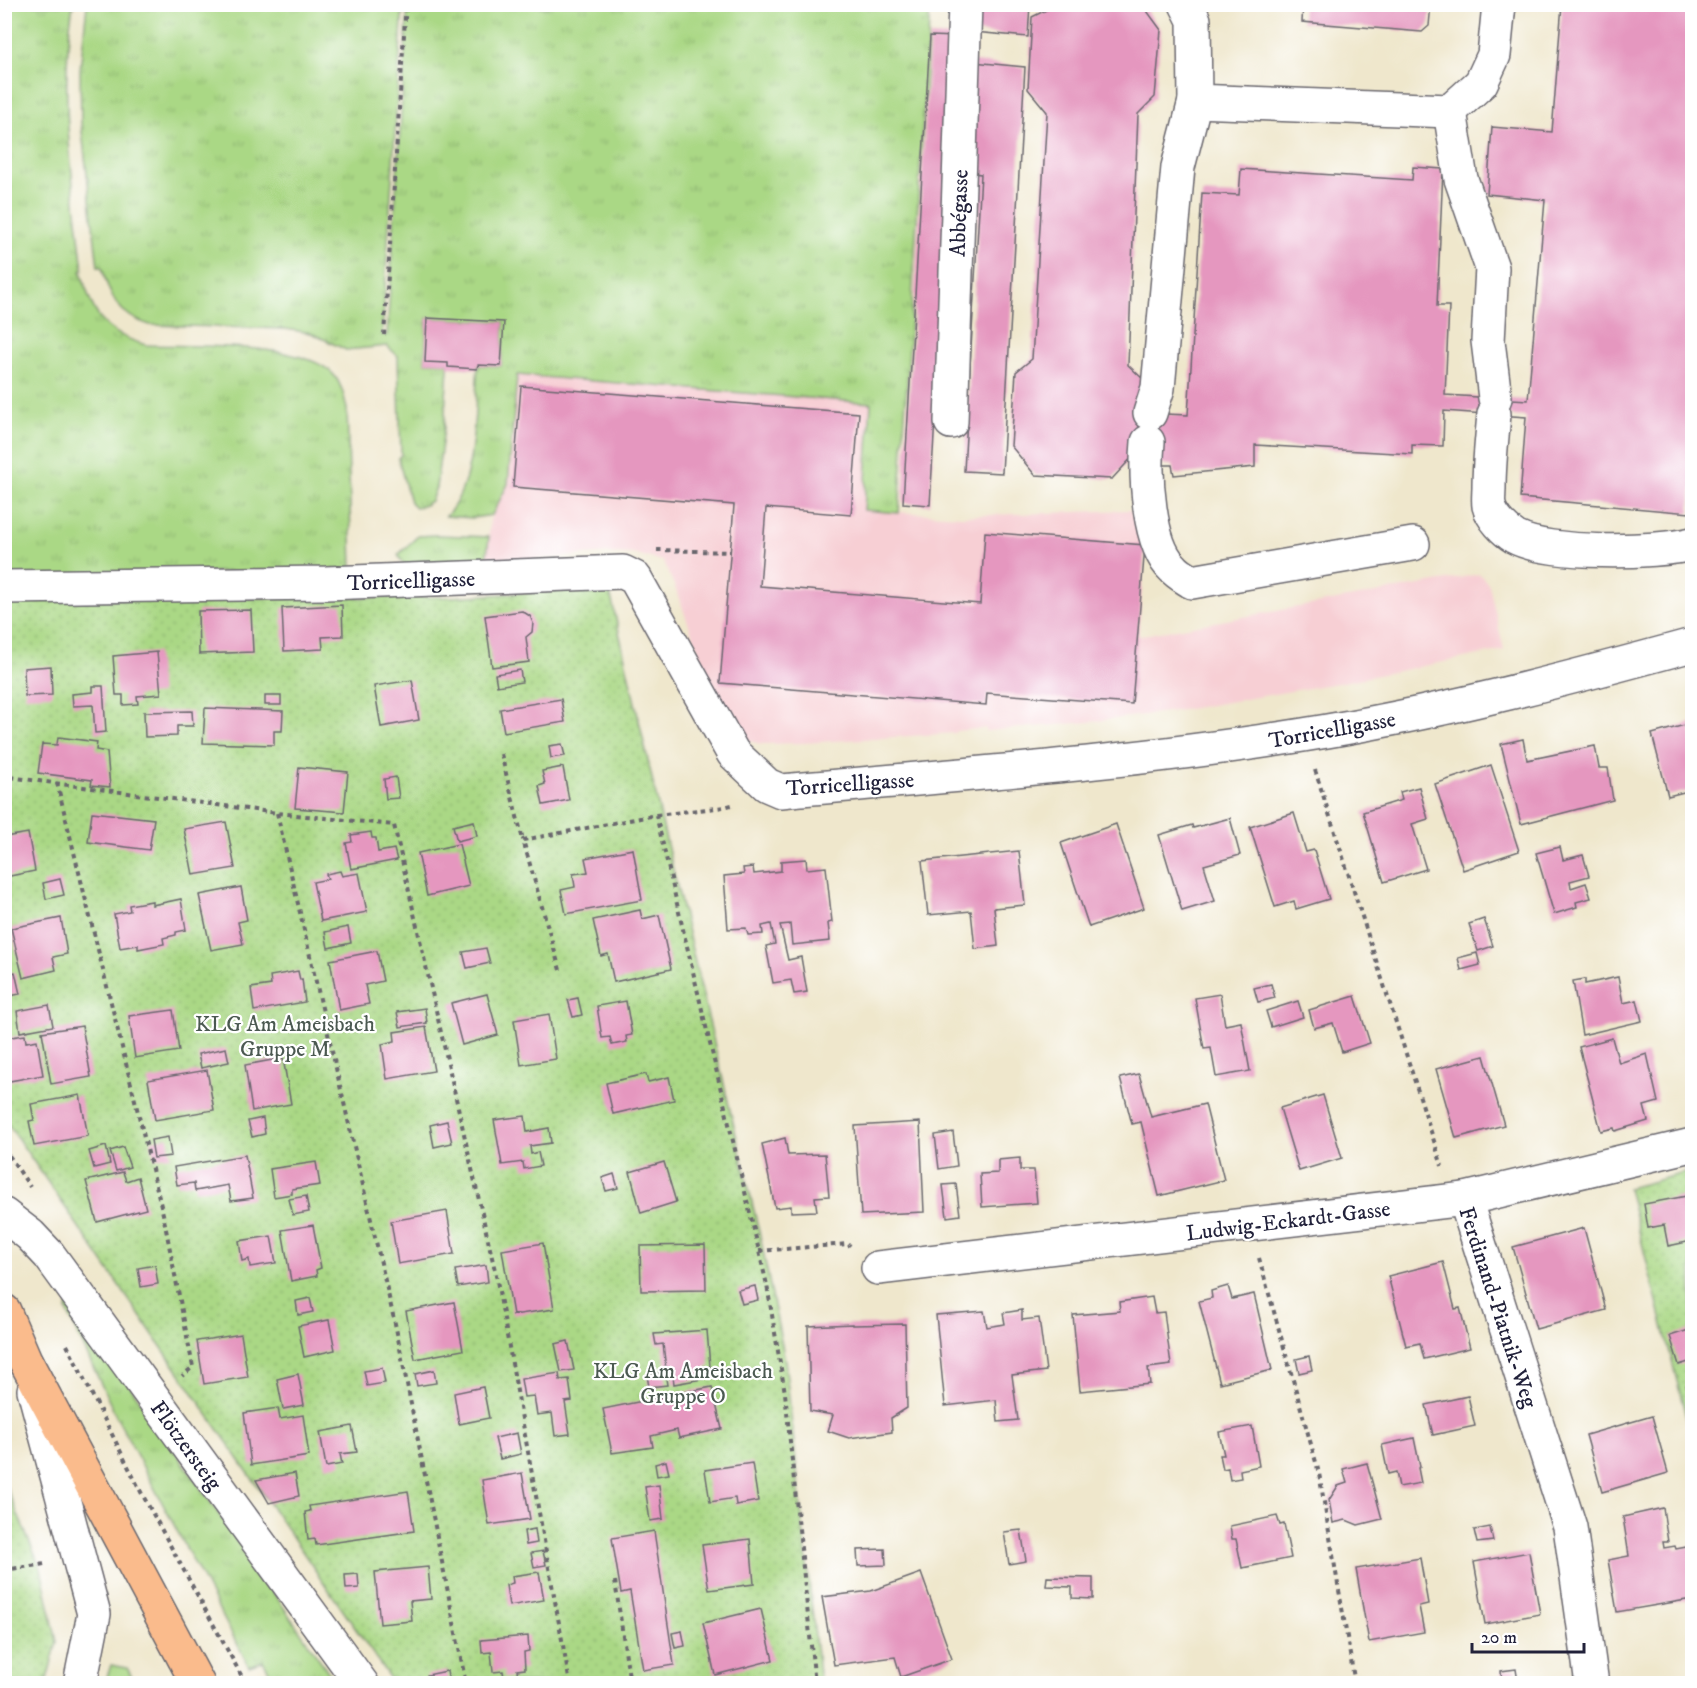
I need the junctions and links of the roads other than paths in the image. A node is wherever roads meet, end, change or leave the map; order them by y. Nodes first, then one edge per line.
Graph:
1 (965, 4) edge
2 (1186, 4) edge
3 (1498, 4) edge
4 (1195, 101) junction
5 (1450, 111) junction
6 (951, 422) dead end
7 (1413, 544) dead end
8 (1692, 544) edge
9 (4, 587) edge
10 (1692, 645) edge
11 (1692, 1145) edge
12 (1465, 1199) junction
13 (4, 1215) edge
14 (878, 1268) road end
15 (4, 1311) edge
16 (25, 1360) junction
17 (80, 1683) edge
18 (198, 1683) edge
19 (362, 1683) edge
20 (1592, 1683) edge

1 - 6 street, Abbégasse
2 - 4 street
3 - 5 street
4 - 5 street
4 - 7 street
5 - 8 street
9 - 10 street, Torricelligasse
11 - 12 street, Ludwig-Eckardt-Gasse
12 - 14 street, Ludwig-Eckardt-Gasse
12 - 20 street, Ferdinand-Piatnik-Weg
13 - 19 street, Flötzersteig
15 - 16 main road
16 - 17 street
16 - 18 main road

